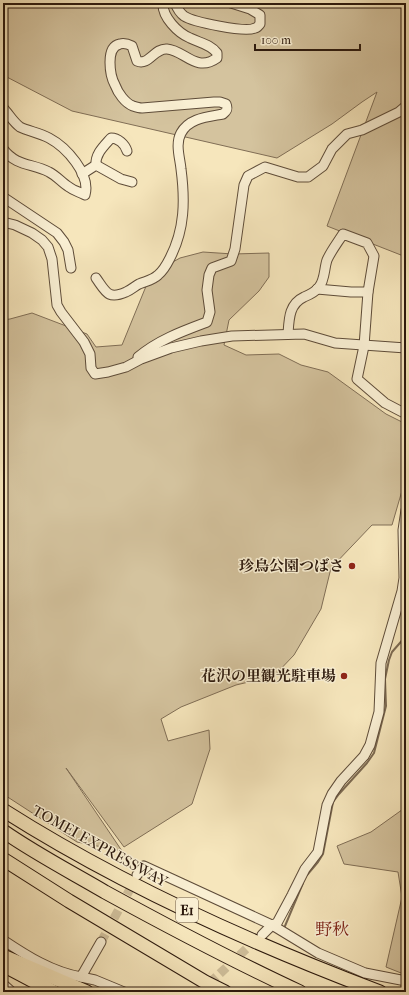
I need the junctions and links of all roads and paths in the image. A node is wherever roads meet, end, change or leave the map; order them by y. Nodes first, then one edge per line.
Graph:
1 (163, 3) edge
2 (175, 3) edge
3 (231, 3) edge
4 (406, 106) edge
5 (3, 108) edge
6 (3, 149) edge
7 (127, 151) dead end
8 (96, 165) junction
9 (82, 174) junction
10 (132, 182) dead end
11 (3, 197) edge
12 (3, 222) edge
13 (71, 268) dead end
14 (96, 278) dead end
15 (317, 289) junction
16 (368, 292) junction
17 (288, 334) junction
18 (364, 346) junction
19 (406, 348) edge
20 (126, 366) junction
21 (406, 414) edge
22 (406, 510) edge
23 (3, 810) edge
24 (3, 831) edge
25 (3, 859) edge
26 (137, 875) tunnel mouth
27 (272, 926) junction
28 (262, 935) tunnel mouth
29 (3, 940) edge
30 (101, 942) tunnel mouth
31 (3, 956) edge
32 (3, 965) edge
33 (81, 977) junction
34 (406, 981) edge
35 (3, 984) edge
36 (12, 992) edge
37 (54, 992) edge
38 (87, 992) edge
39 (124, 992) edge
40 (226, 992) edge
41 (300, 992) edge
42 (380, 992) edge

1 - 14 street
2 - 3 street
4 - 20 street
5 - 9 street
6 - 9 street
7 - 8 street
8 - 9 street
8 - 10 street
11 - 13 street
12 - 20 street
15 - 16 street
15 - 16 street
15 - 17 street
16 - 18 street
17 - 18 street
17 - 20 street
18 - 19 street
18 - 21 street
22 - 27 street
23 - 42 highway, TOMEI EXPRESSWAY / E1
24 - 41 highway, E1
25 - 40 highway
26 - 27 street
27 - 28 street
27 - 34 street
29 - 33 street
30 - 33 street
31 - 38 highway
32 - 37 highway
33 - 39 street
35 - 36 street

